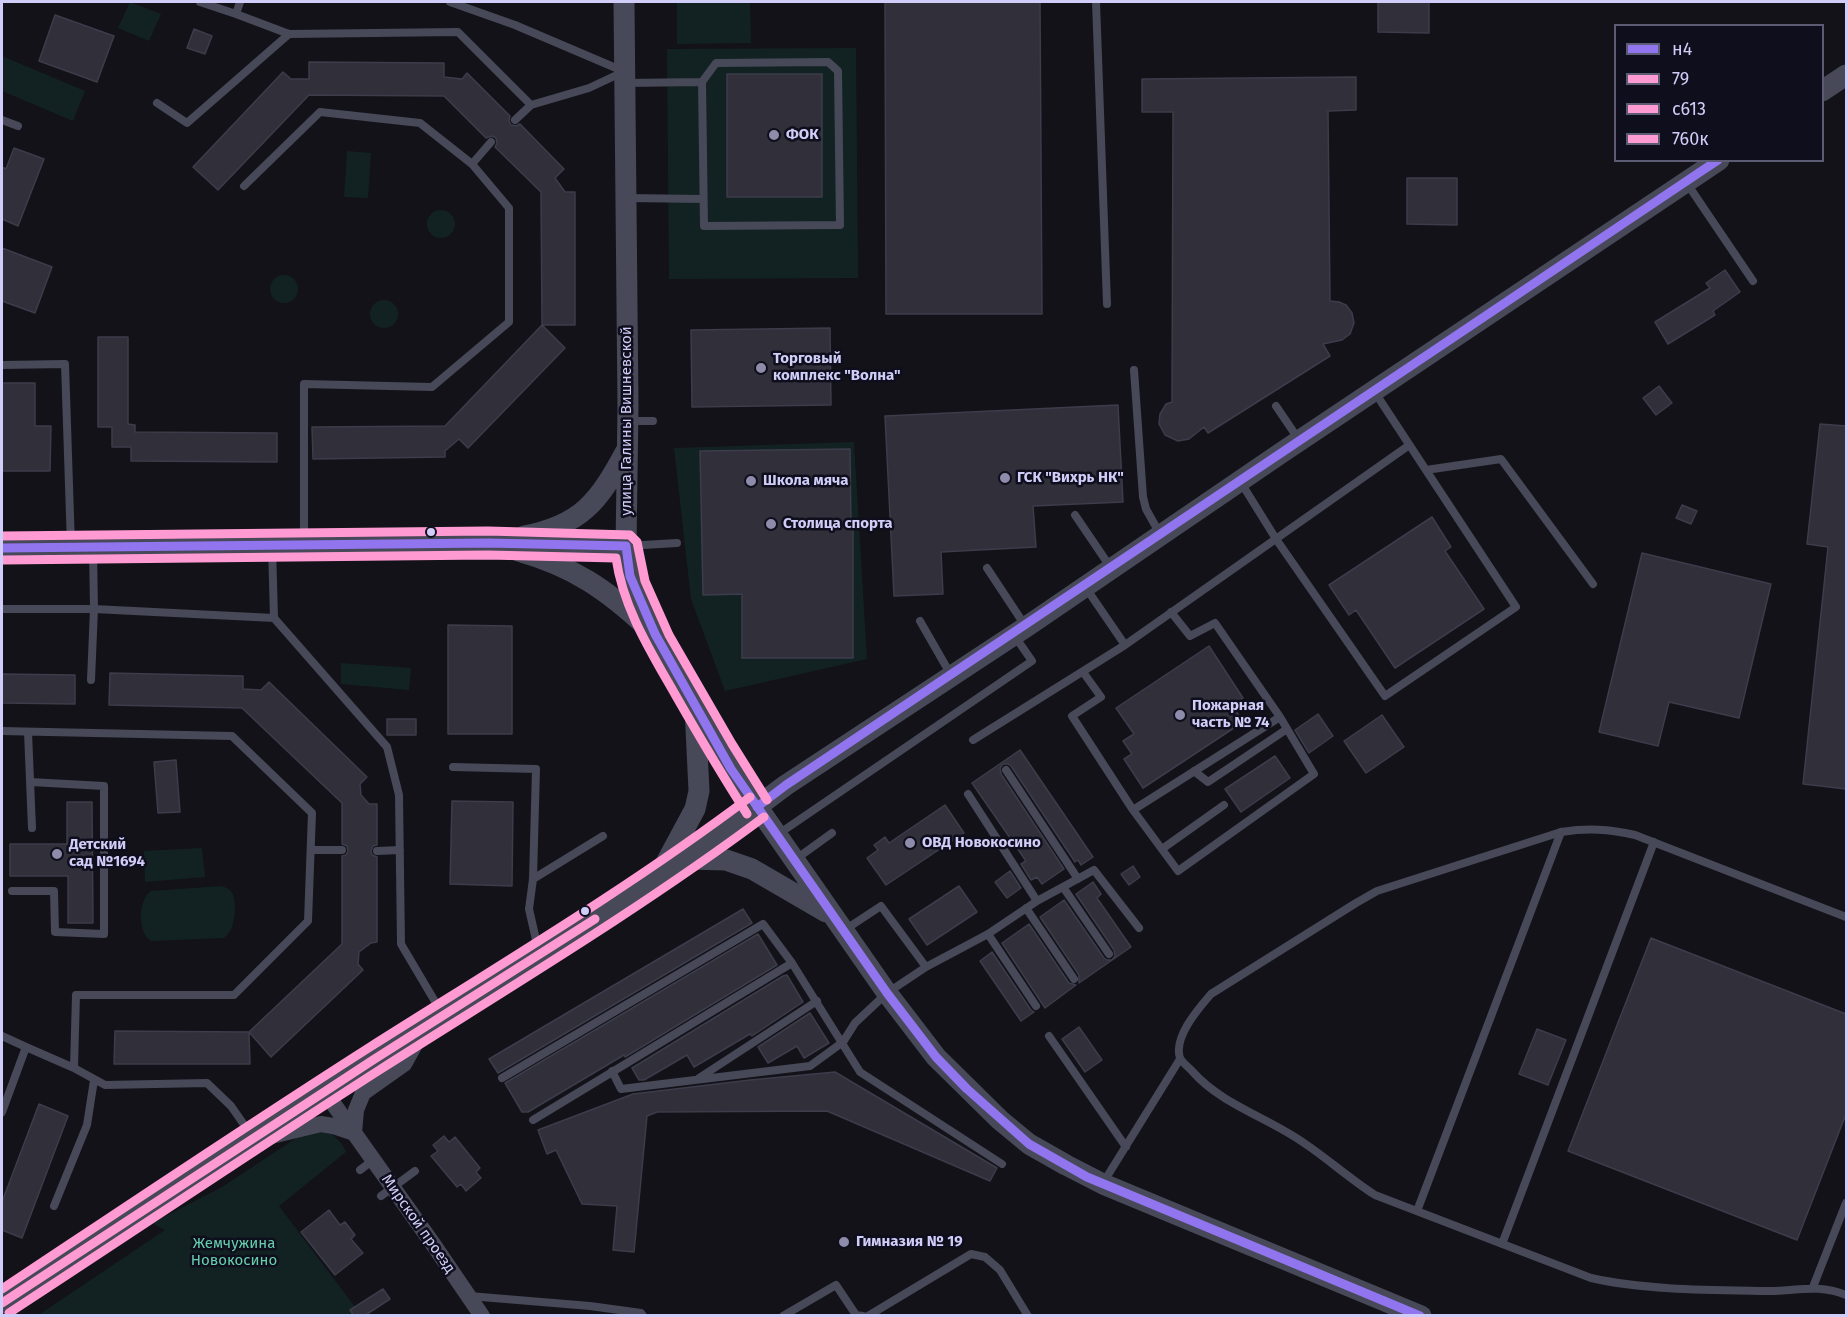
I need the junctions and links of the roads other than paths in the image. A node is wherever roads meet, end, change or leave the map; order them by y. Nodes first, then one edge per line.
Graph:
1 (200, 2) edge
2 (240, 2) edge
3 (450, 2) edge
4 (624, 2) edge
5 (1096, 2) edge
6 (236, 14) junction
7 (289, 34) junction
8 (1846, 75) edge
9 (624, 77) junction
10 (702, 82) junction
11 (1824, 90) edge
12 (157, 103) dead end
13 (531, 105) junction
14 (2, 120) edge
15 (515, 120) dead end
16 (18, 126) dead end
17 (491, 142) dead end
18 (1716, 162) edge
19 (472, 164) junction
20 (1686, 182) junction
21 (244, 186) dead end
22 (626, 198) junction
23 (703, 199) junction
24 (1753, 281) dead end
25 (1107, 304) dead end
26 (2, 364) edge
27 (1134, 370) dead end
28 (1374, 391) junction
29 (1276, 406) dead end
30 (628, 421) junction
31 (653, 421) dead end
32 (1300, 440) junction
33 (1408, 446) junction
34 (628, 450) junction
35 (1425, 470) junction
36 (1240, 481) junction
37 (1076, 515) dead end
38 (1160, 535) junction
39 (1276, 539) junction
40 (488, 543) junction
41 (676, 543) dead end
42 (272, 545) junction
43 (304, 545) junction
44 (626, 546) junction
45 (2, 548) edge
46 (82, 548) junction
47 (987, 568) dead end
48 (1111, 569) junction
49 (1593, 584) dead end
50 (1085, 587) junction
51 (2, 609) edge
52 (94, 609) junction
53 (1171, 612) junction
54 (274, 618) junction
55 (920, 621) dead end
56 (1020, 631) junction
57 (655, 634) junction
58 (1125, 645) junction
59 (1083, 672) junction
60 (951, 675) junction
61 (91, 680) dead end
62 (695, 704) junction
63 (1280, 717) junction
64 (1287, 729) junction
65 (2, 731) edge
66 (28, 732) junction
67 (973, 740) dead end
68 (453, 767) dead end
69 (1006, 770) dead end
70 (1194, 771) junction
71 (30, 782) junction
72 (968, 794) dead end
73 (1224, 805) dead end
74 (757, 807) junction
75 (1133, 810) junction
76 (32, 828) dead end
77 (1561, 832) junction
78 (832, 833) dead end
79 (777, 835) junction
80 (603, 836) dead end
81 (1654, 842) junction
82 (1162, 849) junction
83 (311, 850) junction
84 (342, 850) dead end
85 (377, 850) dead end
86 (400, 850) junction
87 (687, 859) junction
88 (794, 860) junction
89 (658, 877) junction
90 (533, 879) junction
91 (1078, 879) junction
92 (1063, 887) junction
93 (12, 891) dead end
94 (1037, 901) junction
95 (1026, 908) junction
96 (1846, 917) edge
97 (837, 923) junction
98 (1139, 928) dead end
99 (988, 934) junction
100 (539, 953) junction
101 (1109, 954) dead end
102 (792, 963) junction
103 (926, 967) junction
104 (1074, 979) dead end
105 (887, 993) junction
106 (816, 1001) junction
107 (1036, 1006) dead end
108 (443, 1015) junction
109 (424, 1028) junction
110 (2, 1036) edge
111 (1049, 1036) dead end
112 (843, 1042) junction
113 (26, 1047) junction
114 (1180, 1059) junction
115 (74, 1068) junction
116 (612, 1071) junction
117 (502, 1078) dead end
118 (94, 1080) junction
119 (696, 1080) junction
120 (325, 1092) junction
121 (2, 1112) edge
122 (533, 1120) dead end
123 (354, 1133) junction
124 (251, 1140) junction
125 (1126, 1147) junction
126 (1002, 1164) dead end
127 (415, 1171) dead end
128 (1103, 1184) junction
129 (387, 1192) junction
130 (1846, 1203) edge
131 (54, 1206) dead end
132 (1417, 1211) junction
133 (1502, 1244) junction
134 (1814, 1287) junction
135 (1846, 1295) edge
136 (468, 1296) junction
137 (2, 1303) edge
138 (591, 1306) junction
139 (482, 1316) edge
140 (597, 1316) edge
141 (643, 1316) edge
142 (783, 1316) edge
143 (862, 1316) edge
144 (868, 1316) edge
145 (1028, 1316) edge
146 (1421, 1316) edge

1 - 6 lane
2 - 6 lane
3 - 9 lane
4 - 9 street, улица Галины Вишневской
5 - 25 lane
6 - 7 lane
7 - 12 lane
7 - 13 lane
8 - 11 street
9 - 10 lane
9 - 13 lane
9 - 22 street, улица Галины Вишневской
10 - 23 lane
10 - 23 lane
13 - 15 lane
14 - 16 lane
17 - 19 lane
18 - 20 street
19 - 21 lane
19 - 43 lane
20 - 24 lane
20 - 28 street
22 - 23 lane
22 - 30 street, улица Галины Вишневской
26 - 46 lane
27 - 38 lane
28 - 32 street
28 - 33 lane
29 - 32 lane
30 - 31 lane
30 - 34 street, улица Галины Вишневской
32 - 36 street
33 - 35 lane
33 - 39 lane
34 - 40 street
34 - 44 street, улица Галины Вишневской
35 - 39 lane
35 - 49 lane
36 - 38 street
36 - 39 lane
37 - 48 lane
38 - 48 street
39 - 53 lane
40 - 43 street
40 - 44 street
40 - 57 street
41 - 44 lane
42 - 43 street
42 - 46 street
42 - 54 lane
44 - 57 street, улица Галины Вишневской
45 - 46 street
46 - 52 lane
47 - 56 lane
48 - 50 street
50 - 56 street
50 - 58 lane
51 - 52 lane
52 - 54 lane
52 - 61 lane
53 - 58 lane
53 - 63 lane
54 - 86 lane
55 - 60 lane
56 - 60 street
56 - 79 lane
57 - 62 street, улица Галины Вишневской
58 - 59 lane
59 - 67 lane
59 - 75 lane
60 - 74 street
62 - 74 street, улица Галины Вишневской
62 - 89 street
63 - 64 lane
63 - 70 lane
64 - 70 lane
64 - 82 lane
65 - 66 lane
66 - 71 lane
66 - 83 lane
68 - 90 lane
69 - 91 lane
70 - 75 lane
71 - 76 lane
71 - 93 lane
72 - 94 lane
73 - 82 lane
74 - 79 street, улица Галины Вишневской
74 - 87 street
75 - 82 lane
77 - 81 lane
77 - 114 lane
77 - 132 lane
78 - 88 lane
79 - 88 street, улица Галины Вишневской
80 - 90 lane
81 - 96 lane
81 - 133 lane
83 - 84 lane
83 - 115 lane
85 - 86 lane
86 - 108 lane
87 - 89 street
87 - 97 street
88 - 97 street, улица Галины Вишневской
89 - 100 street
90 - 100 lane
91 - 92 lane
91 - 98 lane
92 - 94 lane
92 - 101 lane
94 - 95 lane
95 - 99 lane
95 - 104 lane
97 - 103 lane
97 - 105 street, улица Галины Вишневской
99 - 103 lane
99 - 107 lane
100 - 108 street
102 - 106 lane
102 - 116 lane
102 - 117 lane
103 - 105 lane
105 - 112 lane
105 - 128 street, улица Галины Вишневской
106 - 112 lane
106 - 119 lane
108 - 109 street
109 - 120 street
109 - 123 street
110 - 113 lane
111 - 125 lane
112 - 119 lane
112 - 126 lane
113 - 115 lane
113 - 121 lane
114 - 125 lane
114 - 132 lane
115 - 118 lane
116 - 119 lane
116 - 122 lane
118 - 124 lane
118 - 131 lane
120 - 123 street, Мирской проезд
120 - 124 street
123 - 124 street
123 - 129 street, Мирской проезд
124 - 137 street
125 - 128 lane
127 - 129 lane
128 - 146 street, улица Галины Вишневской
129 - 136 street, Мирской проезд
130 - 134 lane
132 - 133 lane
133 - 134 lane
134 - 135 lane
136 - 138 lane
136 - 139 street, Мирской проезд
138 - 140 lane
138 - 141 lane
142 - 143 lane
144 - 145 lane

